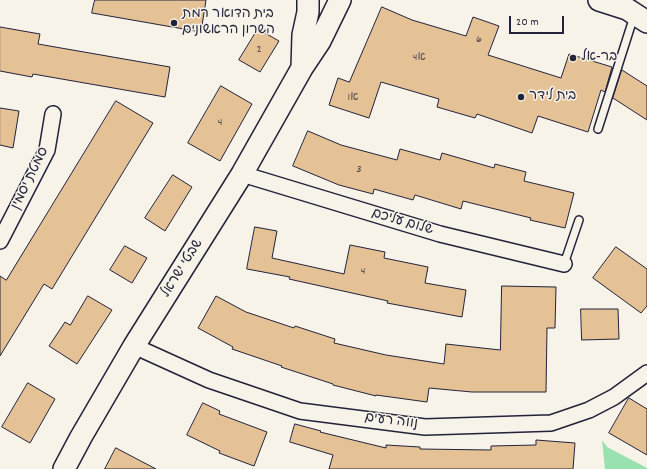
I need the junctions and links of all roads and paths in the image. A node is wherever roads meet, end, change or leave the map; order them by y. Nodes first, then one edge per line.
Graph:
1 (298, 0) edge
2 (308, 0) edge
3 (340, 0) edge
4 (599, 0) edge
5 (635, 11) edge
6 (303, 35) junction
7 (302, 68) junction
8 (53, 114) dead end
9 (598, 129) dead end
10 (242, 174) junction
11 (579, 220) dead end
12 (5, 223) edge
13 (0, 242) edge
14 (564, 264) joint
15 (134, 346) junction
16 (647, 373) edge
17 (64, 469) edge

1 - 6 street
2 - 6 street, שבטי ישראל
3 - 7 street, שבטי ישראל
4 - 5 street
5 - 9 lane
6 - 7 street, שבטי ישראל
7 - 10 street, שבטי ישראל
8 - 12 street, סמטת יסמין
10 - 14 street, שלום עליכם
10 - 15 street, שבטי ישראל
11 - 14 lane
12 - 13 street, סמטת יסמין
15 - 16 street, נווה רעים
15 - 17 street, שבטי ישראל

